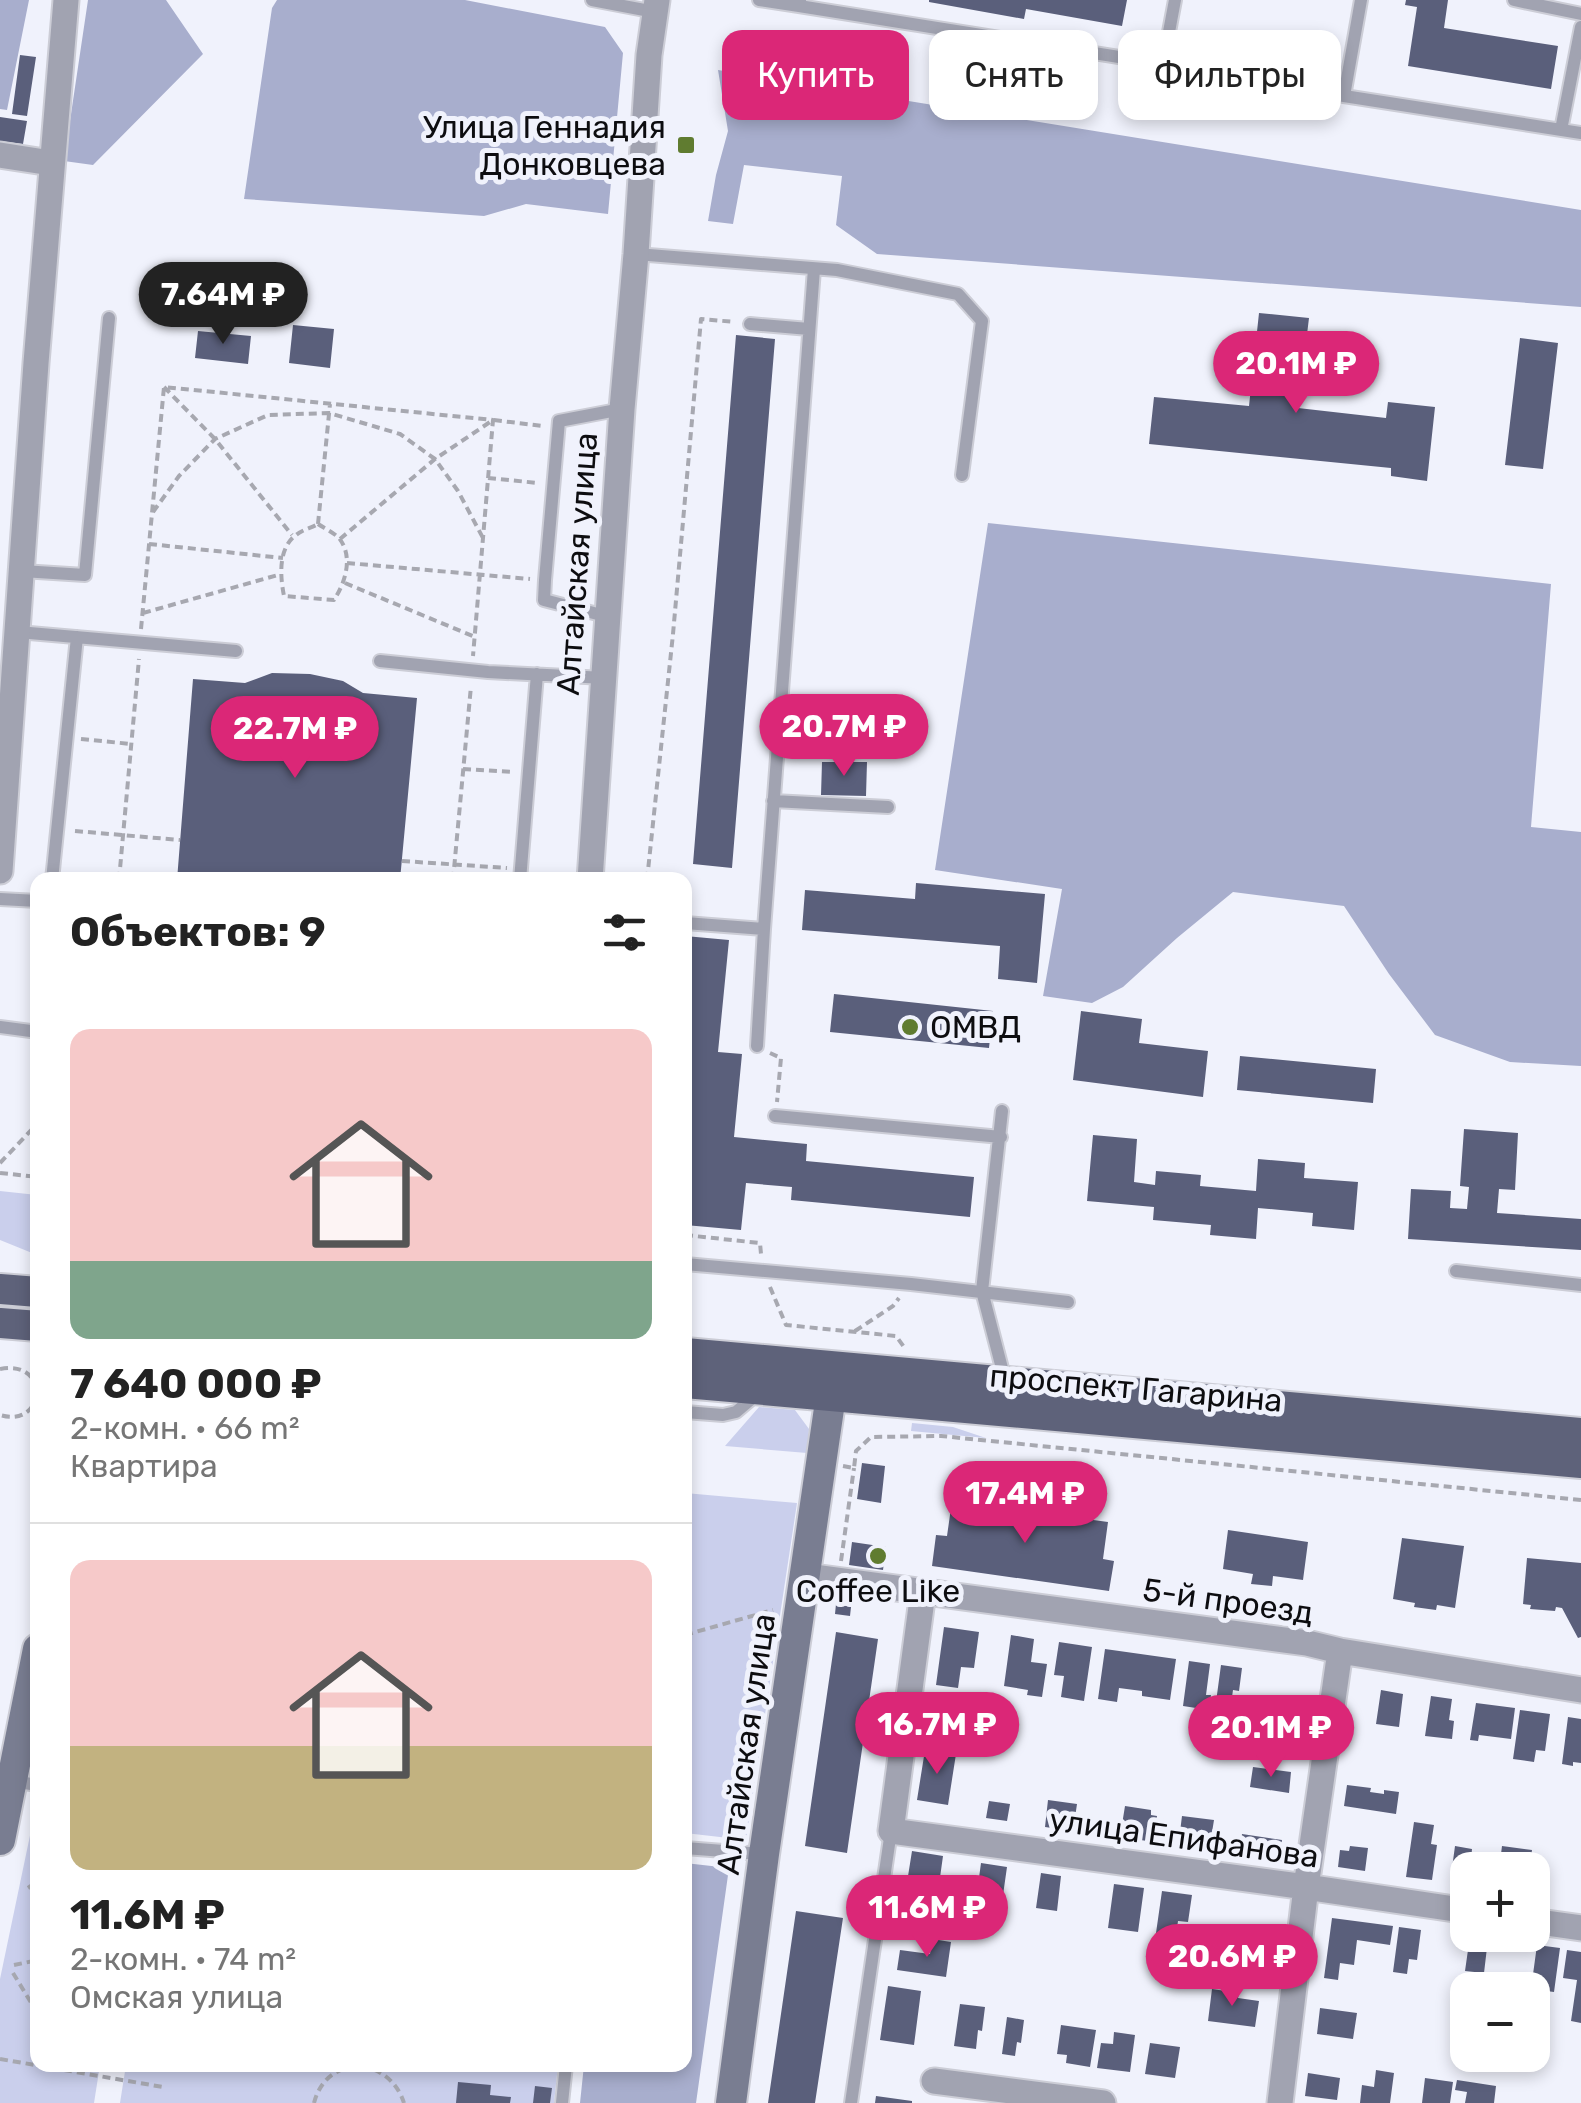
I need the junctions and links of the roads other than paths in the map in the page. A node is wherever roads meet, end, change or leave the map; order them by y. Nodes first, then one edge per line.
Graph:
1 (66, 0) edge
2 (592, 0) edge
3 (760, 0) edge
4 (1174, 0) edge
5 (1362, 0) edge
6 (1514, 0) edge
7 (800, 3) edge
8 (656, 6) edge
9 (1581, 14) edge
10 (1581, 27) edge
11 (1169, 30) edge
12 (1118, 56) edge
13 (1341, 95) edge
14 (1344, 96) junction
15 (1561, 130) junction
16 (1581, 133) edge
17 (0, 155) edge
18 (51, 163) junction
19 (636, 254) junction
20 (814, 269) junction
21 (109, 318) dead end
22 (750, 324) road end
23 (809, 329) junction
24 (622, 410) junction
25 (962, 475) dead end
26 (22, 571) junction
27 (608, 617) junction
28 (18, 632) junction
29 (77, 637) junction
30 (236, 651) dead end
31 (380, 660) dead end
32 (537, 674) junction
33 (605, 678) junction
34 (773, 801) junction
35 (888, 807) dead end
36 (2, 828) edge
37 (0, 870) edge
38 (53, 872) edge
39 (520, 872) edge
40 (591, 872) edge
41 (0, 899) edge
42 (30, 901) edge
43 (692, 924) edge
44 (764, 929) junction
45 (0, 1027) edge
46 (30, 1031) edge
47 (757, 1046) road end
48 (1002, 1111) dead end
49 (775, 1116) road end
50 (1001, 1137) junction
51 (692, 1265) edge
52 (1456, 1271) dead end
53 (1581, 1285) edge
54 (0, 1288) edge
55 (30, 1291) edge
56 (982, 1291) junction
57 (1068, 1302) dead end
58 (0, 1323) edge
59 (30, 1325) edge
60 (692, 1354) edge
61 (832, 1381) junction
62 (1006, 1382) junction
63 (692, 1384) edge
64 (762, 1390) junction
65 (692, 1413) edge
66 (1581, 1433) edge
67 (1581, 1463) edge
68 (804, 1589) junction
69 (923, 1592) junction
70 (1340, 1652) junction
71 (30, 1676) edge
72 (1581, 1690) edge
73 (24, 1783) edge
74 (891, 1831) junction
75 (0, 1840) edge
76 (692, 1849) edge
77 (764, 1854) junction
78 (1306, 1887) junction
79 (1450, 1908) edge
80 (1550, 1924) edge
81 (1581, 1928) edge
82 (565, 2072) edge
83 (934, 2080) dead end
84 (1056, 2100) edge
85 (562, 2103) edge
86 (731, 2103) edge
87 (851, 2103) edge
88 (1103, 2103) edge
89 (1280, 2103) edge

1 - 18 street
2 - 8 lane
3 - 7 lane
4 - 11 lane
5 - 14 lane
6 - 9 lane
7 - 12 lane
8 - 19 street, Алтайская улица
10 - 15 lane
13 - 14 lane
14 - 15 lane
15 - 16 lane
17 - 18 street
18 - 26 street
19 - 20 lane
19 - 24 street, Алтайская улица
20 - 23 lane
20 - 25 lane
21 - 26 lane
22 - 23 lane
23 - 34 lane
24 - 27 street, Алтайская улица
24 - 27 lane
26 - 28 street
27 - 33 street, Алтайская улица
28 - 29 lane
28 - 36 street
29 - 30 lane
29 - 38 lane
31 - 32 lane
32 - 33 lane
32 - 39 lane
33 - 40 street, Алтайская улица
34 - 35 lane
34 - 44 lane
36 - 37 street
41 - 42 lane
43 - 44 lane
44 - 47 lane
45 - 46 lane
48 - 50 lane
49 - 50 lane
50 - 56 lane
51 - 56 lane
52 - 53 lane
54 - 55 main road
56 - 57 lane
56 - 62 lane
58 - 59 main road
60 - 61 main road, проспект Гагарина
61 - 62 main road, проспект Гагарина
61 - 64 main road, проспект Гагарина
61 - 67 main road, проспект Гагарина
61 - 68 street, Алтайская улица
62 - 66 main road, проспект Гагарина
63 - 64 main road, проспект Гагарина
64 - 65 lane
68 - 69 street, 5-й проезд
68 - 77 street, Алтайская улица
69 - 70 street, 5-й проезд
69 - 74 street
70 - 72 street, 5-й проезд
70 - 78 street
71 - 73 street
73 - 75 street
74 - 78 street, улица Епифанова
74 - 87 lane
76 - 77 lane
77 - 86 street, Алтайская улица
78 - 79 street, улица Епифанова
78 - 89 street
80 - 81 street
82 - 85 lane
83 - 84 street
84 - 88 street

